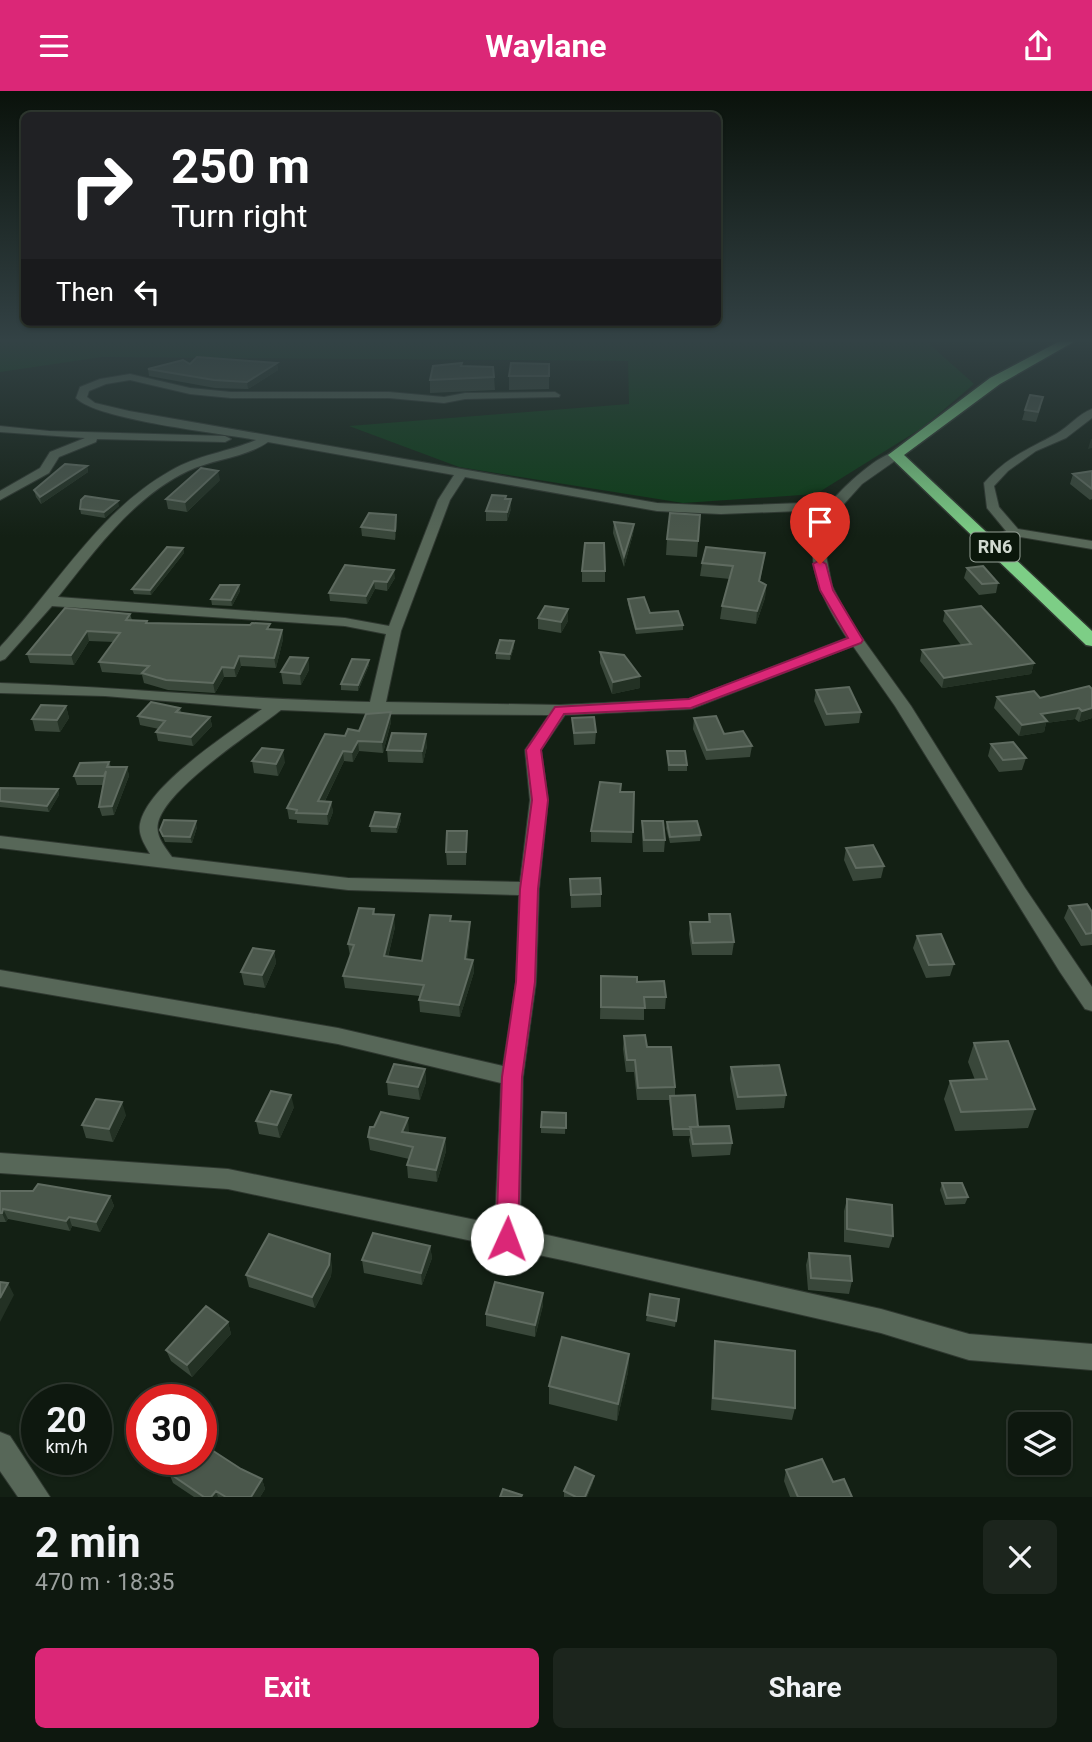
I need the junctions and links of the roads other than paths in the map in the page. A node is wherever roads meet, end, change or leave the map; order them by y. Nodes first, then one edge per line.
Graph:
1 (97, 406) edge
2 (962, 406) edge
3 (1092, 412) edge
4 (0, 429) edge
5 (112, 434) junction
6 (263, 441) junction
7 (288, 441) junction
8 (895, 455) junction
9 (461, 474) junction
10 (0, 496) edge
11 (834, 506) junction
12 (1014, 532) junction
13 (989, 541) junction
14 (1092, 545) edge
15 (48, 601) junction
16 (394, 631) junction
17 (856, 640) junction
18 (1092, 641) edge
19 (0, 656) edge
20 (0, 688) edge
21 (277, 705) junction
22 (376, 709) junction
23 (560, 710) junction
24 (0, 842) edge
25 (165, 860) junction
26 (529, 889) junction
27 (0, 978) edge
28 (1092, 1003) edge
29 (512, 1077) junction
30 (0, 1163) edge
31 (507, 1239) junction
32 (1092, 1357) edge
33 (0, 1446) edge
34 (35, 1497) edge

1 - 7 street
2 - 8 highway
3 - 12 street
4 - 5 street
5 - 6 street
5 - 10 street
6 - 7 street
6 - 15 street
7 - 9 street
8 - 11 street
8 - 13 highway, RN6
9 - 11 street
9 - 16 street
11 - 17 street
12 - 13 street
12 - 14 street
13 - 18 highway, RN6
15 - 16 street
15 - 19 street
16 - 22 street
17 - 23 street
17 - 28 street
20 - 21 street
21 - 22 street
21 - 25 street
22 - 23 street
23 - 26 street
24 - 25 street
25 - 26 street
26 - 29 street
27 - 29 street
29 - 31 street
30 - 31 street
31 - 32 street
33 - 34 street

